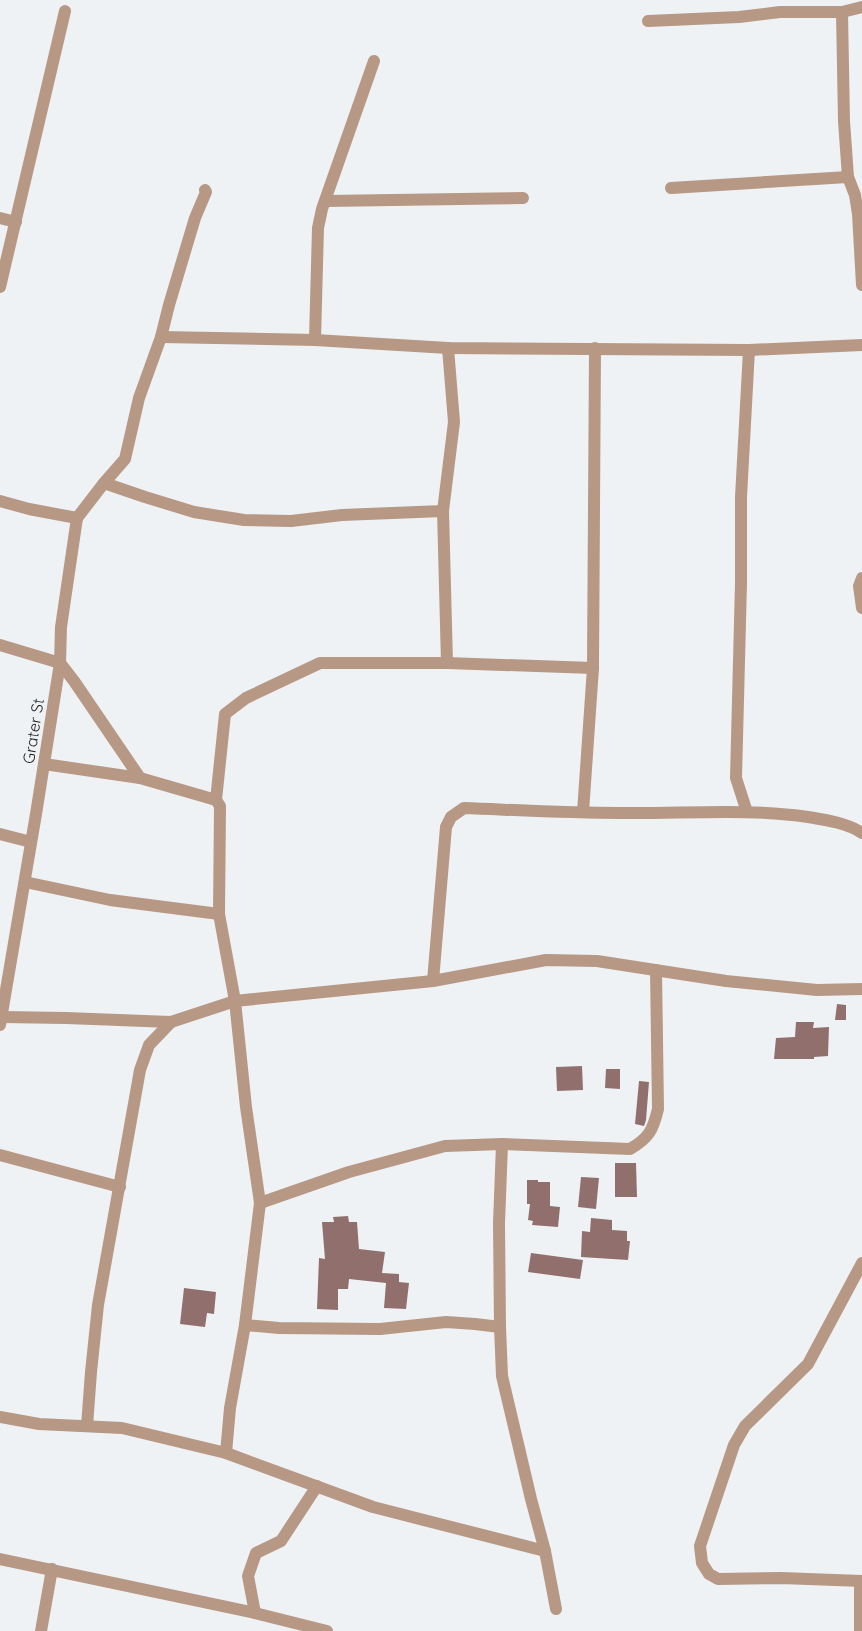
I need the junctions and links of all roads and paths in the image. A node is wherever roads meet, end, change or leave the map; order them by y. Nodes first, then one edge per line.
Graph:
1 (862, 6) edge
2 (65, 11) dead end
3 (842, 12) junction
4 (648, 21) dead end
5 (374, 61) dead end
6 (848, 177) junction
7 (671, 188) dead end
8 (205, 190) dead end
9 (524, 198) dead end
10 (326, 200) junction
11 (0, 218) edge
12 (16, 222) junction
13 (862, 285) edge
14 (0, 287) edge
15 (162, 337) junction
16 (315, 340) junction
17 (862, 345) edge
18 (448, 348) junction
19 (595, 348) junction
20 (749, 350) junction
21 (104, 483) junction
22 (0, 500) edge
23 (443, 512) junction
24 (77, 518) junction
25 (862, 578) edge
26 (862, 608) edge
27 (0, 645) edge
28 (60, 663) junction
29 (447, 663) junction
30 (592, 668) junction
31 (44, 764) junction
32 (140, 778) junction
33 (216, 800) junction
34 (583, 812) junction
35 (747, 812) junction
36 (0, 834) edge
37 (862, 834) edge
38 (31, 842) junction
39 (25, 882) junction
40 (219, 914) junction
41 (5, 969) edge
42 (656, 970) junction
43 (433, 981) junction
44 (862, 989) edge
45 (235, 1001) junction
46 (1, 1021) edge
47 (172, 1022) junction
48 (502, 1144) junction
49 (0, 1155) edge
50 (120, 1187) junction
51 (260, 1203) junction
52 (862, 1263) edge
53 (245, 1324) junction
54 (500, 1328) junction
55 (0, 1417) edge
56 (87, 1426) junction
57 (226, 1453) junction
58 (317, 1486) junction
59 (545, 1551) junction
60 (0, 1559) edge
61 (52, 1569) junction
62 (861, 1581) edge
63 (556, 1609) dead end
64 (255, 1613) junction
65 (41, 1631) edge
66 (327, 1631) edge
67 (860, 1631) edge

1 - 3 street
2 - 12 street
3 - 4 street
3 - 6 street
5 - 10 street
6 - 7 street
6 - 13 street
8 - 15 street
9 - 10 street
10 - 16 street
11 - 12 street
12 - 14 street
15 - 16 street
15 - 21 street
16 - 18 street
17 - 20 street
18 - 19 street
18 - 23 street
19 - 20 street
19 - 30 street
20 - 35 street
21 - 23 street
21 - 24 street
22 - 24 street
23 - 29 street
24 - 28 street, Grater St
25 - 26 street
27 - 28 street
28 - 31 street, Grater St
28 - 32 street
29 - 30 street
29 - 33 street
30 - 34 street
31 - 32 street
31 - 38 street, Grater St
32 - 33 street
33 - 40 street
34 - 35 street
34 - 43 street
35 - 37 street
36 - 38 street
38 - 39 street, Grater St
39 - 40 street
39 - 41 street, Grater St
40 - 45 street
41 - 46 street, Grater St
42 - 43 street
42 - 44 street
42 - 48 street
43 - 45 street
45 - 47 street
45 - 51 street
46 - 47 street
47 - 50 street
48 - 51 street
48 - 54 street
49 - 50 street
50 - 56 street
51 - 53 street
52 - 62 street
53 - 54 street
53 - 57 street
54 - 59 street
55 - 56 street
56 - 57 street
57 - 58 street
58 - 59 street
58 - 64 street
59 - 63 street
60 - 61 street
61 - 64 street
61 - 65 street
62 - 67 street
64 - 66 street

